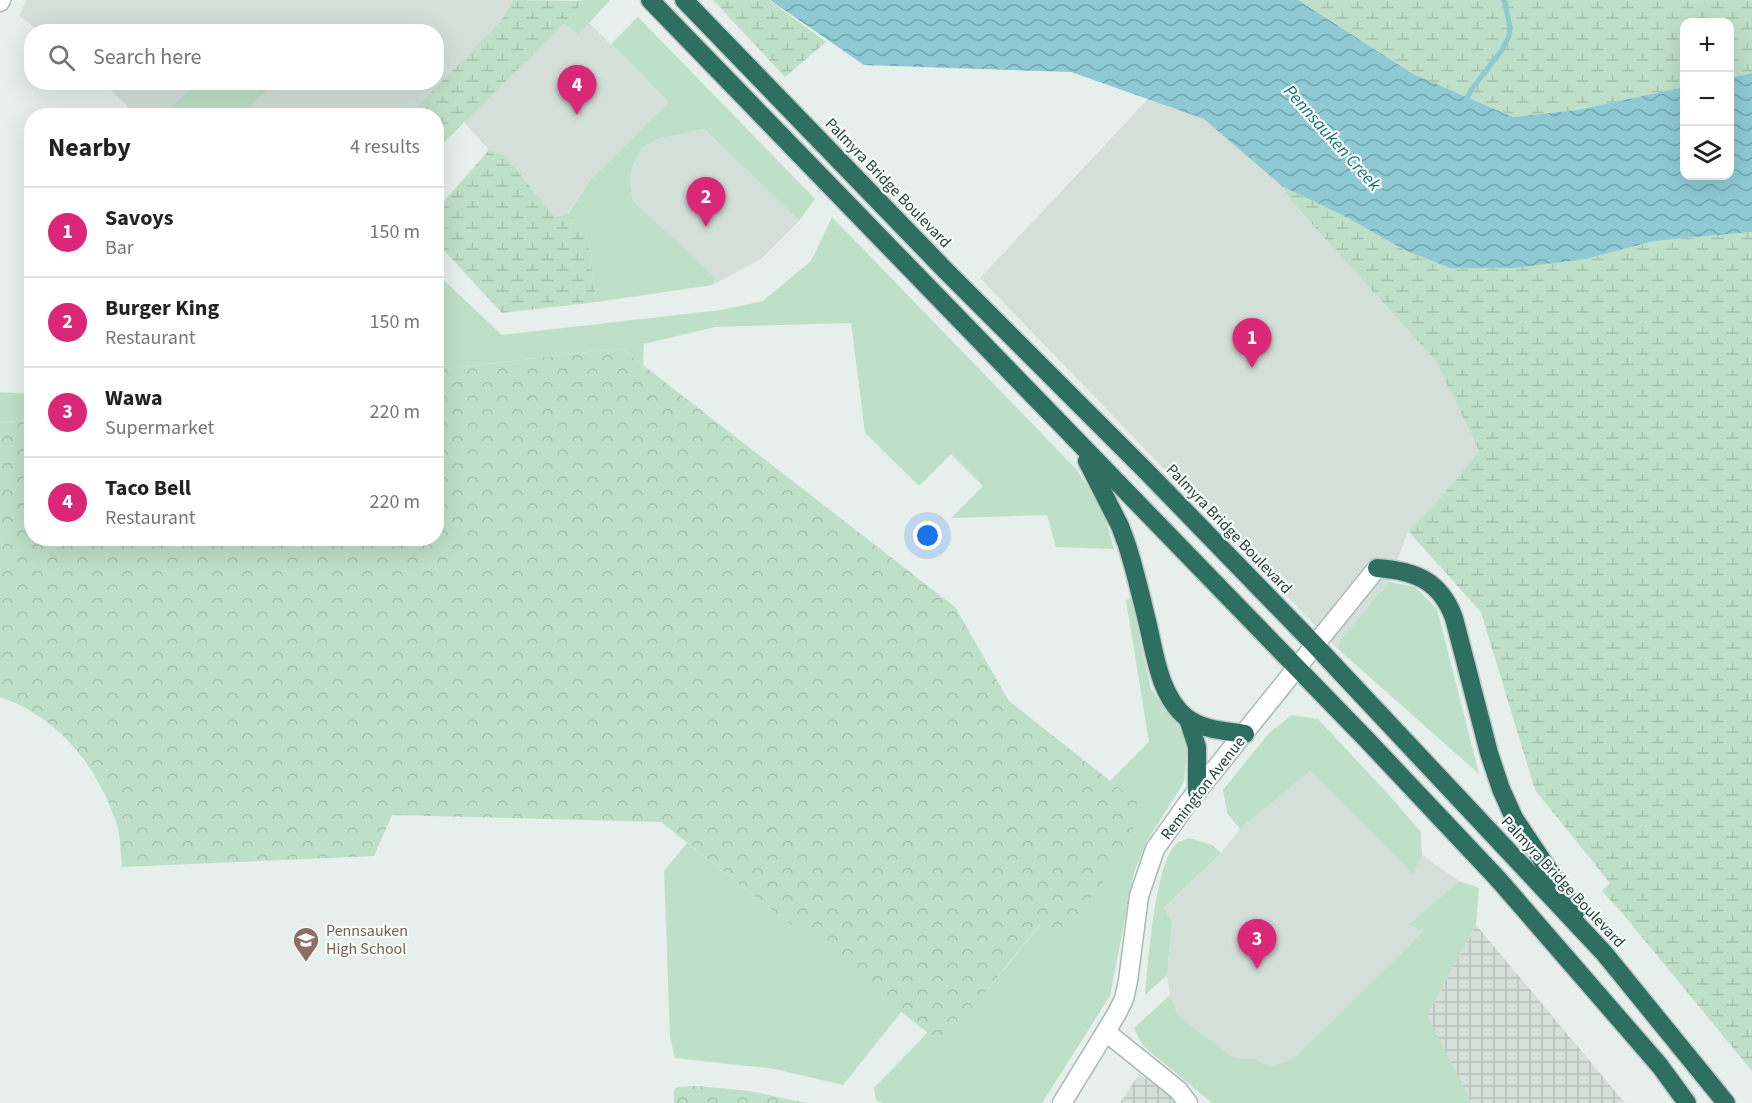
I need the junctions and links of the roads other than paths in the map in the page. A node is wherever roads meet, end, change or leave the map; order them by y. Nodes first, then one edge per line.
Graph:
1 (650, 0) edge
2 (684, 0) edge
3 (1076, 440) junction
4 (1377, 568) joint
5 (1315, 645) junction
6 (1297, 669) junction
7 (1188, 719) junction
8 (1245, 734) junction
9 (1197, 792) junction
10 (1604, 953) junction
11 (1106, 1032) junction
12 (1062, 1103) edge
13 (1188, 1103) edge
14 (1687, 1103) edge
15 (1726, 1103) edge

1 - 3 highway
2 - 5 highway, Palmyra Bridge Boulevard
3 - 6 highway
3 - 7 highway
4 - 5 street, Remington Avenue
4 - 10 highway
5 - 6 street, Remington Avenue
5 - 10 highway, Palmyra Bridge Boulevard
6 - 8 street, Remington Avenue
6 - 14 highway
7 - 8 highway
7 - 9 highway
8 - 9 street, Remington Avenue
9 - 11 street, Remington Avenue
10 - 15 highway, Palmyra Bridge Boulevard
11 - 12 street, Remington Avenue
11 - 13 street

